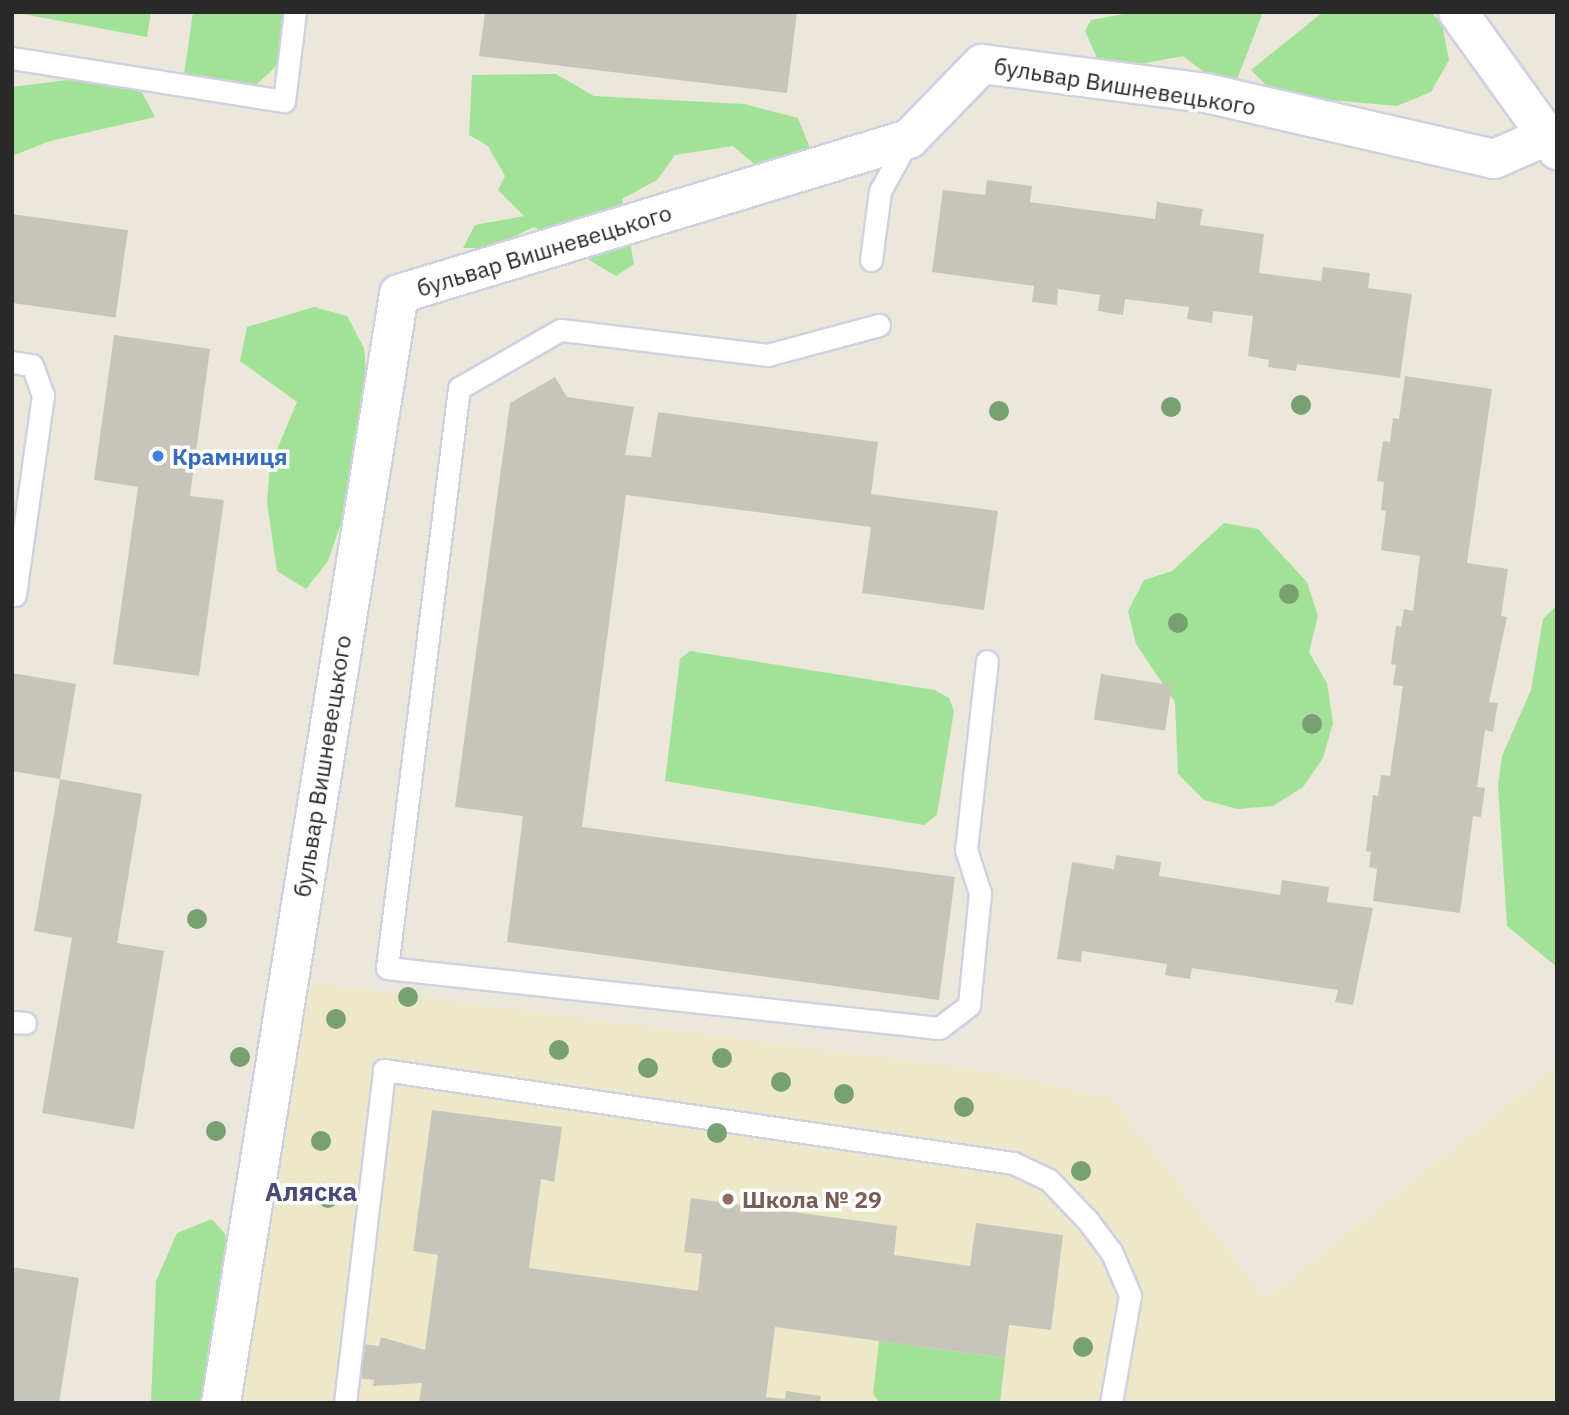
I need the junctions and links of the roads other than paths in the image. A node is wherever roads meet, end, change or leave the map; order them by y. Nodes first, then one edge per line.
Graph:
1 (295, 12) edge
2 (1458, 12) edge
3 (12, 58) edge
4 (909, 139) junction
5 (1552, 143) edge
6 (871, 260) dead end
7 (879, 325) dead end
8 (12, 362) edge
9 (15, 595) dead end
10 (987, 661) dead end
11 (221, 1403) edge
12 (345, 1403) edge
13 (1111, 1403) edge

1 - 3 lane
2 - 5 street
4 - 5 street, бульвар Вишневецького
4 - 6 lane
4 - 11 street, бульвар Вишневецького
7 - 10 lane
8 - 9 lane
12 - 13 lane

